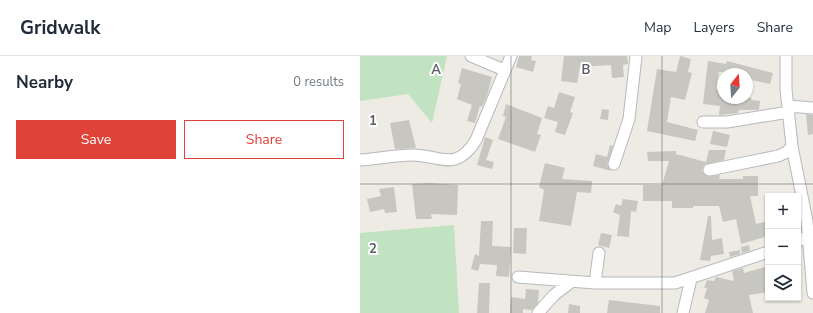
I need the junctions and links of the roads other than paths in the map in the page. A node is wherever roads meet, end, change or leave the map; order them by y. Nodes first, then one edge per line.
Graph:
1 (471, 56) edge
2 (511, 56) edge
3 (636, 56) edge
4 (786, 56) edge
5 (504, 70) junction
6 (813, 108) edge
7 (788, 109) junction
8 (703, 122) dead end
9 (792, 146) junction
10 (360, 160) edge
11 (614, 164) dead end
12 (709, 170) dead end
13 (810, 221) edge
14 (809, 236) junction
15 (801, 240) edge
16 (599, 253) dead end
17 (765, 253) edge
18 (518, 277) dead end
19 (691, 279) junction
20 (571, 282) junction
21 (595, 283) junction
22 (813, 293) edge
23 (538, 313) edge
24 (683, 313) edge

1 - 5 street
2 - 5 street
3 - 11 street
4 - 7 street
5 - 10 street
6 - 7 street
7 - 8 street
7 - 9 street
9 - 12 street
9 - 13 street
13 - 14 street
14 - 15 street
14 - 22 street
16 - 21 street
17 - 19 street
18 - 20 street
19 - 21 street
19 - 24 street
20 - 21 street
20 - 23 street

